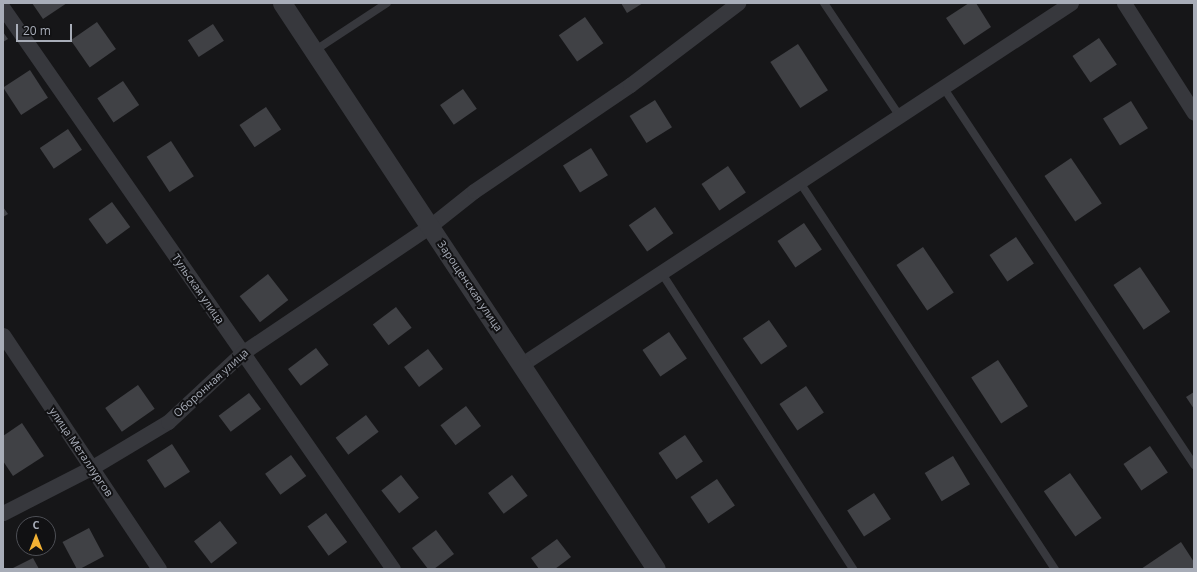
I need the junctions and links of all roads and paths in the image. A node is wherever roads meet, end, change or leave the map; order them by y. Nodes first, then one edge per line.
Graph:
1 (282, 3) edge
2 (387, 3) edge
3 (738, 3) edge
4 (824, 3) edge
5 (1071, 3) edge
6 (1124, 3) edge
7 (3, 8) edge
8 (314, 52) junction
9 (943, 87) junction
10 (1194, 113) edge
11 (900, 116) junction
12 (800, 181) junction
13 (430, 226) junction
14 (661, 272) junction
15 (3, 335) edge
16 (242, 353) junction
17 (522, 364) junction
18 (1194, 465) edge
19 (91, 468) junction
20 (3, 513) edge
21 (159, 569) edge
22 (393, 569) edge
23 (656, 569) edge
24 (853, 569) edge
25 (1055, 569) edge

1 - 8 street, Зарощенская улица
2 - 8 lane
3 - 13 street, Оборонная улица
4 - 11 lane
5 - 9 street
6 - 10 street
7 - 16 street, Тульская улица
8 - 13 street, Зарощенская улица
9 - 11 street
9 - 18 lane
11 - 12 street
12 - 14 street
12 - 25 lane
13 - 16 street, Оборонная улица
13 - 17 street, Зарощенская улица
14 - 17 street
14 - 24 lane
15 - 19 street, улица Металлургов
16 - 19 street, Оборонная улица
16 - 22 street, Тульская улица
17 - 23 street, Зарощенская улица
19 - 20 street, Оборонная улица
19 - 21 street, улица Металлургов

